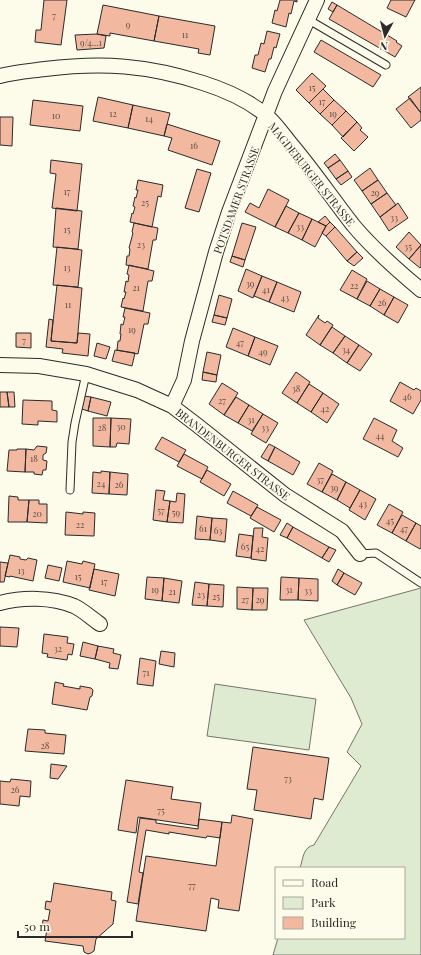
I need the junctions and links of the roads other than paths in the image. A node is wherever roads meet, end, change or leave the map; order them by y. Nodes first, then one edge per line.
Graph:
1 (317, 0) edge
2 (309, 20) junction
3 (386, 65) dead end
4 (0, 76) edge
5 (266, 116) junction
6 (421, 290) edge
7 (0, 365) edge
8 (86, 374) junction
9 (172, 406) junction
10 (70, 490) dead end
11 (360, 554) joint
12 (421, 583) edge
13 (0, 603) edge
14 (100, 624) dead end

1 - 2 street, POTSDAMER STRASSE
2 - 3 lane
2 - 5 street, POTSDAMER STRASSE
4 - 5 street, MAGDEBURGER STRASSE
5 - 6 street, MAGDEBURGER STRASSE
5 - 9 street, POTSDAMER STRASSE
7 - 8 street, BRANDENBURGER STRASSE
8 - 9 street, BRANDENBURGER STRASSE
8 - 10 lane
9 - 11 street, BRANDENBURGER STRASSE
11 - 12 lane, BRANDENBURGER STRASSE
13 - 14 street

